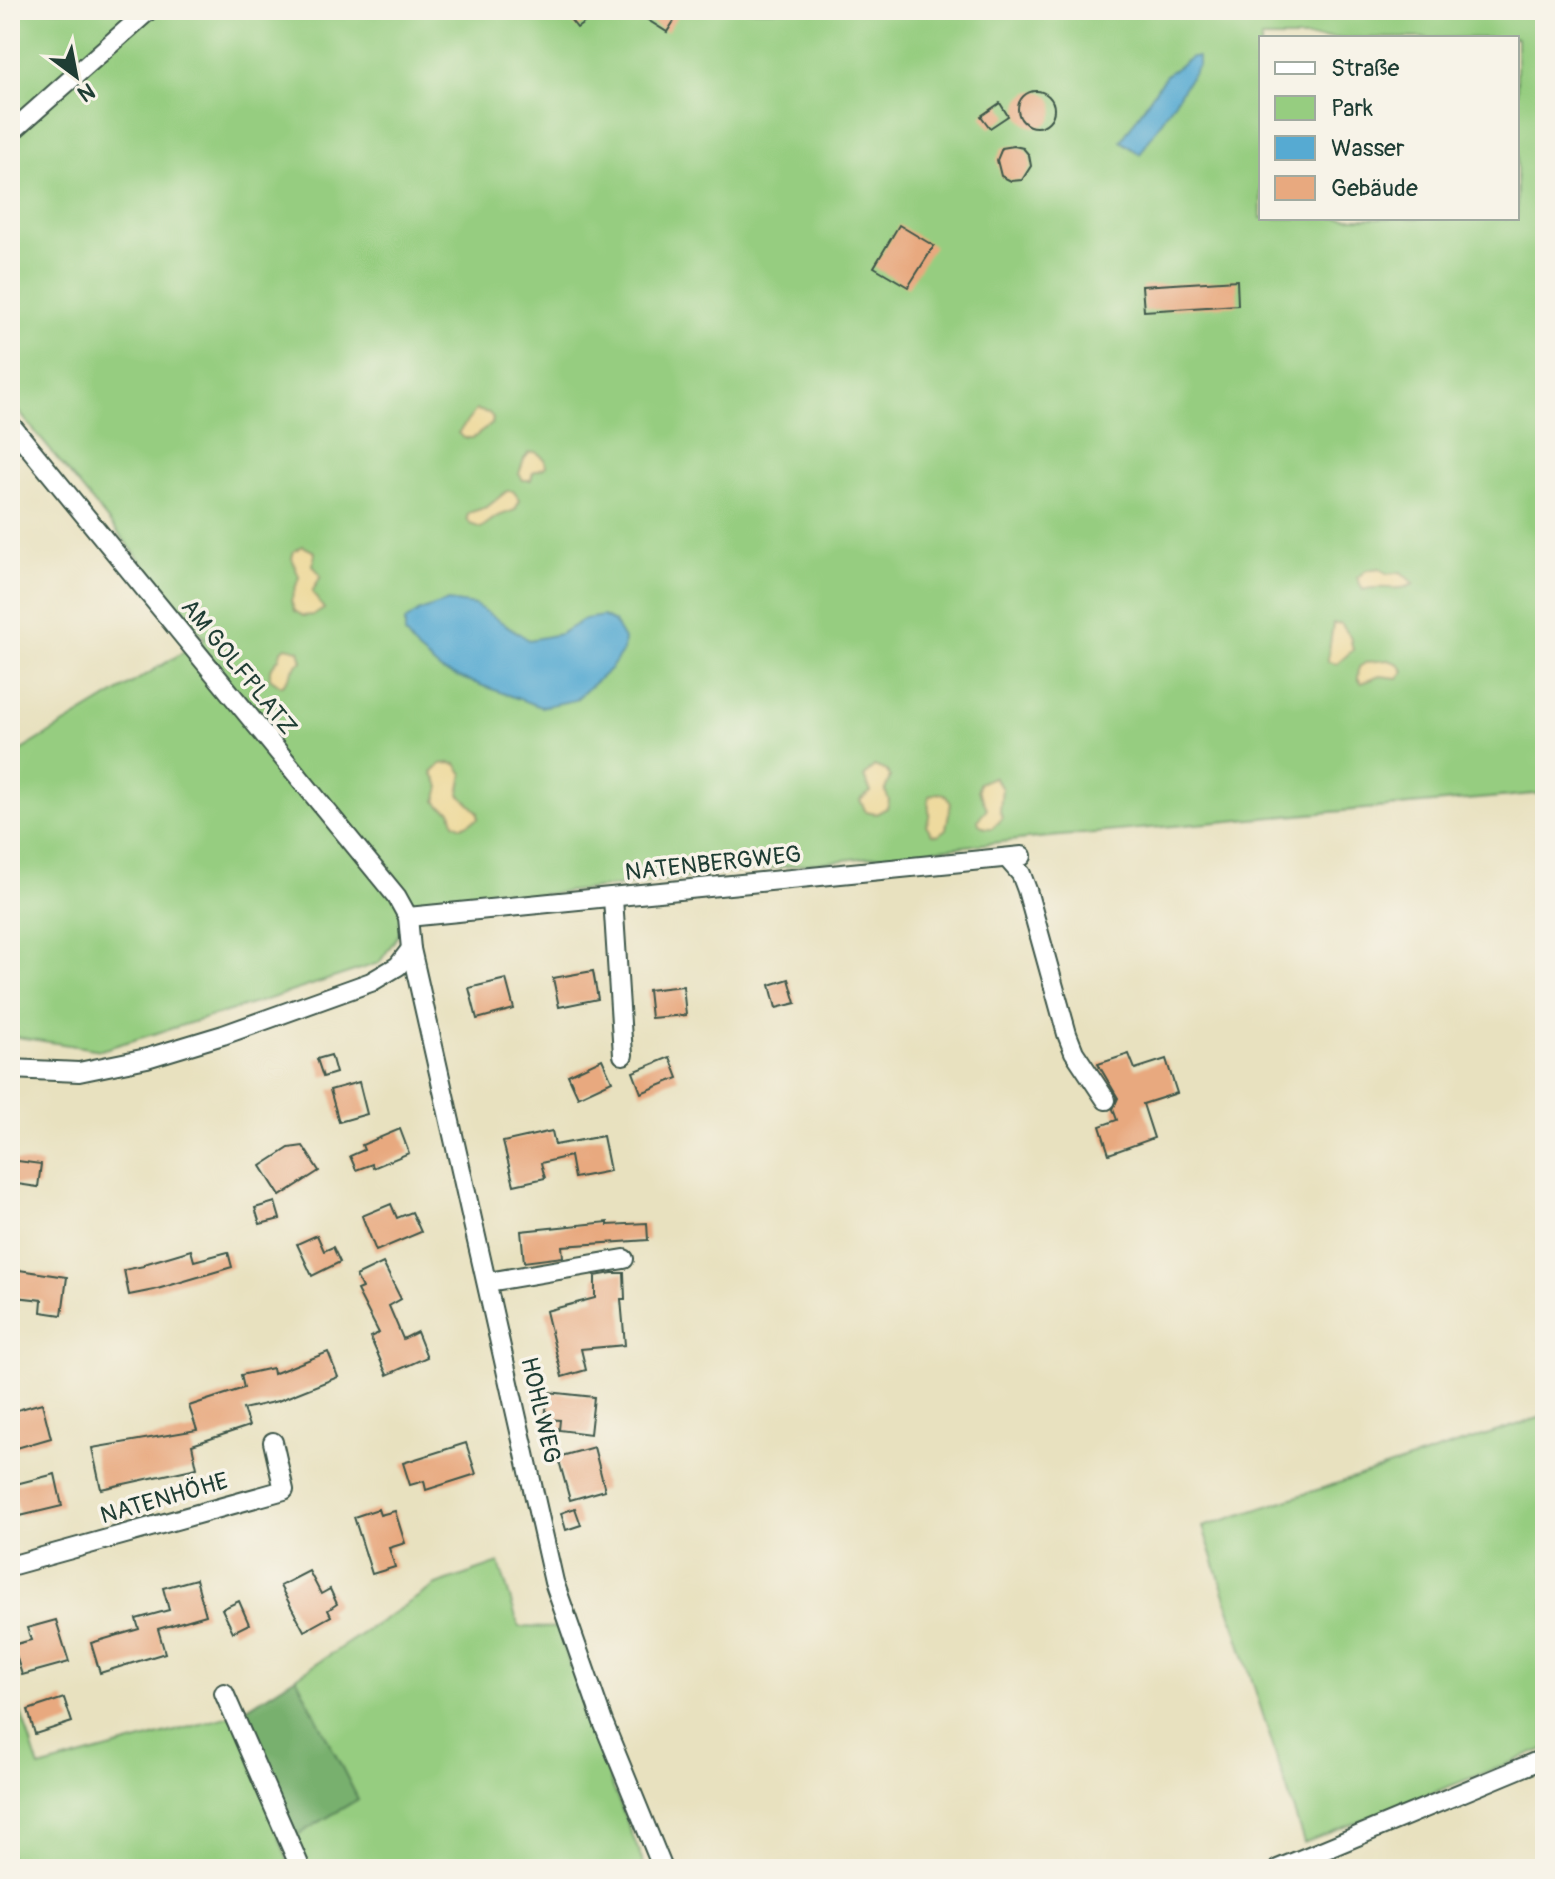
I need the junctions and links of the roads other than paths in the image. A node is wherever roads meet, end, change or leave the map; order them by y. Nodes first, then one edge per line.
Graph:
1 (149, 10) edge
2 (10, 133) edge
3 (10, 424) edge
4 (613, 898) junction
5 (408, 917) junction
6 (411, 949) junction
7 (623, 1055) dead end
8 (10, 1069) edge
9 (1106, 1100) dead end
10 (624, 1259) dead end
11 (488, 1282) junction
12 (273, 1442) dead end
13 (10, 1566) edge
14 (224, 1693) dead end
15 (1545, 1758) edge
16 (301, 1869) edge
17 (663, 1869) edge
18 (1278, 1869) edge

1 - 2 street
3 - 5 street, AM GOLFPLATZ
4 - 5 street, NATENBERGWEG
4 - 7 street
4 - 9 street, NATENBERGWEG
5 - 6 street, AM GOLFPLATZ
6 - 8 street
6 - 11 street, HOHLWEG
10 - 11 street
11 - 17 street, HOHLWEG
12 - 13 street, NATENHÖHE
14 - 16 street
15 - 18 street

